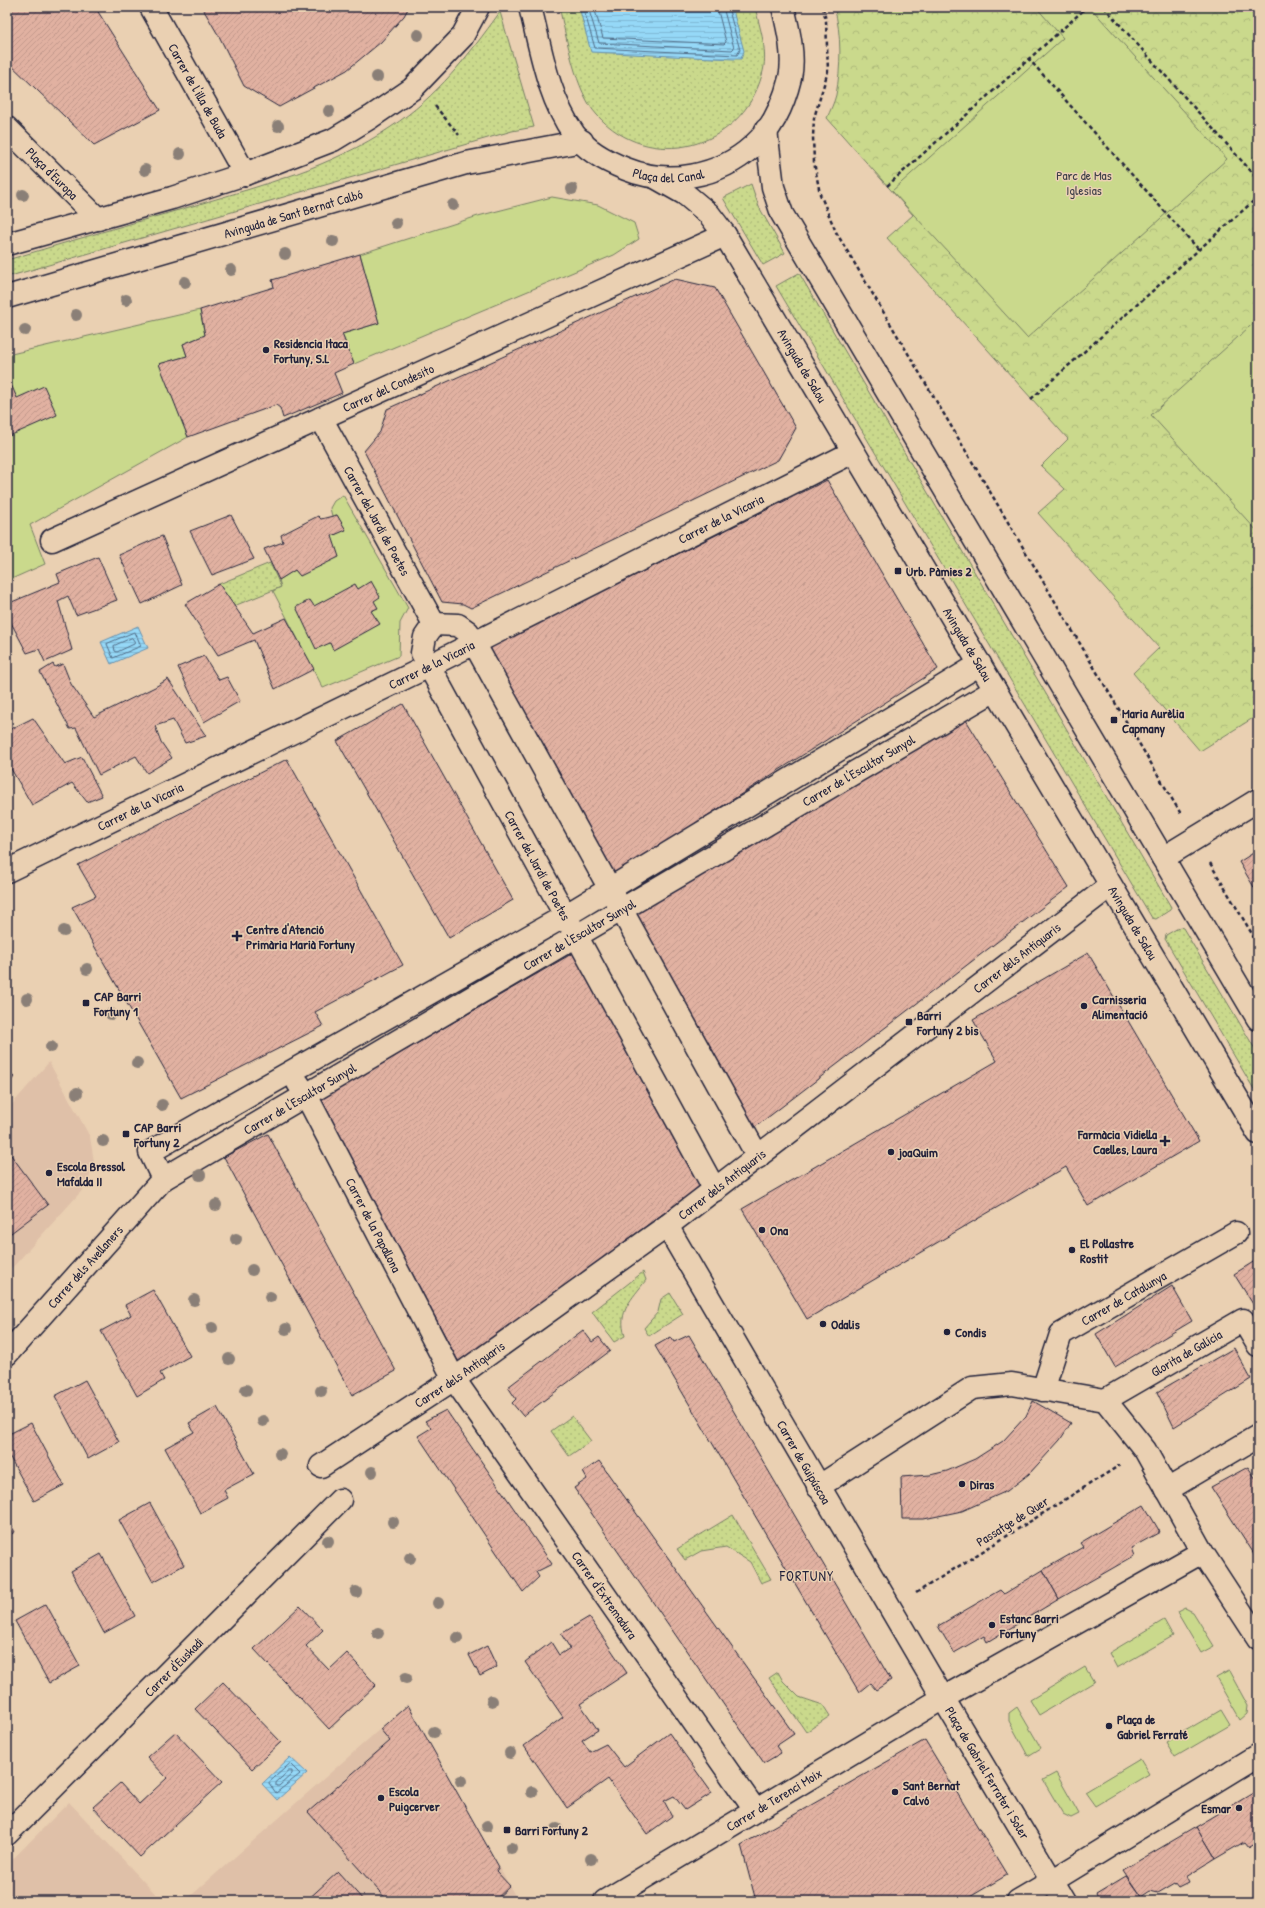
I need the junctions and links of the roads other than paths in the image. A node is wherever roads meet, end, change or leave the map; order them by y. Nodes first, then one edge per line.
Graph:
1 (151, 7) edge
2 (478, 7) edge
3 (530, 7) edge
4 (783, 7) edge
5 (7, 128) edge
6 (766, 130) junction
7 (582, 141) junction
8 (244, 174) junction
9 (655, 176) junction
10 (98, 219) junction
11 (725, 235) junction
12 (7, 244) edge
13 (7, 297) edge
14 (321, 418) junction
15 (853, 452) junction
16 (52, 540) dead end
17 (434, 624) junction
18 (474, 643) junction
19 (980, 664) junction
20 (429, 666) junction
21 (995, 690) junction
22 (1258, 800) edge
23 (1163, 858) junction
24 (7, 871) edge
25 (1110, 886) junction
26 (610, 889) junction
27 (621, 910) junction
28 (565, 916) junction
29 (577, 937) junction
30 (1258, 1019) edge
31 (291, 1072) junction
32 (306, 1095) junction
33 (1258, 1134) edge
34 (758, 1157) junction
35 (163, 1179) junction
36 (715, 1190) junction
37 (667, 1226) junction
38 (1236, 1233) dead end
39 (1258, 1344) edge
40 (7, 1354) edge
41 (454, 1379) junction
42 (1043, 1390) junction
43 (1105, 1400) junction
44 (1258, 1436) edge
45 (321, 1466) dead end
46 (818, 1487) junction
47 (1167, 1490) junction
48 (340, 1500) dead end
49 (1202, 1552) junction
50 (1250, 1606) edge
51 (1258, 1638) edge
52 (943, 1698) junction
53 (1258, 1755) edge
54 (755, 1810) junction
55 (7, 1834) edge
56 (1052, 1881) junction
57 (605, 1901) edge
58 (1018, 1901) edge
59 (1064, 1901) edge

1 - 8 street, Carrer de l'illa de Buda
2 - 8 street
3 - 7 street, Plaça del Canal
4 - 6 street, Plaça del Canal
5 - 10 street, Plaça d'Europa
6 - 9 street, Plaça del Canal
6 - 23 street
7 - 9 street, Plaça del Canal
7 - 13 street, Avinguda de Sant Bernat Calbó
8 - 10 street
9 - 11 street, Avinguda de Salou
10 - 12 street
11 - 14 street, Carrer del Condesito
11 - 15 street, Avinguda de Salou
14 - 16 street, Carrer del Condesito
14 - 17 street, Carrer del Jardí de Poetes
15 - 18 street, Carrer de la Vicaria
15 - 19 street, Avinguda de Salou
17 - 18 street
17 - 20 street, Carrer del Jardí de Poetes
18 - 20 street, Carrer de la Vicaria
18 - 26 street
19 - 21 street, Avinguda de Salou
19 - 26 street, Carrer de l'Escultor Sunyol
20 - 24 street, Carrer de la Vicaria
20 - 28 street, Carrer del Jardí de Poetes
21 - 25 street, Avinguda de Salou
21 - 27 street, Carrer de l'Escultor Sunyol
22 - 23 street
23 - 30 street
25 - 33 street, Avinguda de Salou
25 - 34 street, Carrer dels Antiquaris
26 - 27 street
26 - 28 street, Carrer de l'Escultor Sunyol
27 - 29 street, Carrer de l'Escultor Sunyol
27 - 34 street
28 - 29 street, Carrer del Jardí de Poetes
28 - 31 street, Carrer de l'Escultor Sunyol
29 - 32 street, Carrer de l'Escultor Sunyol
29 - 36 street, Carrer del Jardí de Poetes
31 - 32 street, Carrer de la Papallona
31 - 35 street, Carrer de l'Escultor Sunyol
32 - 35 street, Carrer de l'Escultor Sunyol
32 - 41 street, Carrer de la Papallona
34 - 36 street, Carrer dels Antiquaris
35 - 40 street, Carrer dels Avellaners
36 - 37 street, Carrer dels Antiquaris
37 - 41 street, Carrer dels Antiquaris
37 - 46 street, Carrer de Guipúscoa
38 - 42 street, Carrer de Catalunya
39 - 43 street, Glorita de Galícia
41 - 45 street, Carrer dels Antiquaris
41 - 54 street, Carrer d'Extremadura
42 - 43 street
42 - 46 street
43 - 47 street
44 - 47 street
46 - 52 street, Carrer de Guipúscoa
47 - 49 street
48 - 55 street, Carrer d'Euskadi
49 - 50 street
49 - 52 street, Plaça de Gabriel Ferrater i Soler
50 - 51 street
52 - 54 street, Carrer de Terenci Moix
52 - 56 street, Plaça de Gabriel Ferrater i Soler
53 - 56 street
54 - 57 street, Carrer de Terenci Moix
56 - 58 street
56 - 59 street, Plaça de Gabriel Ferrater i Soler

